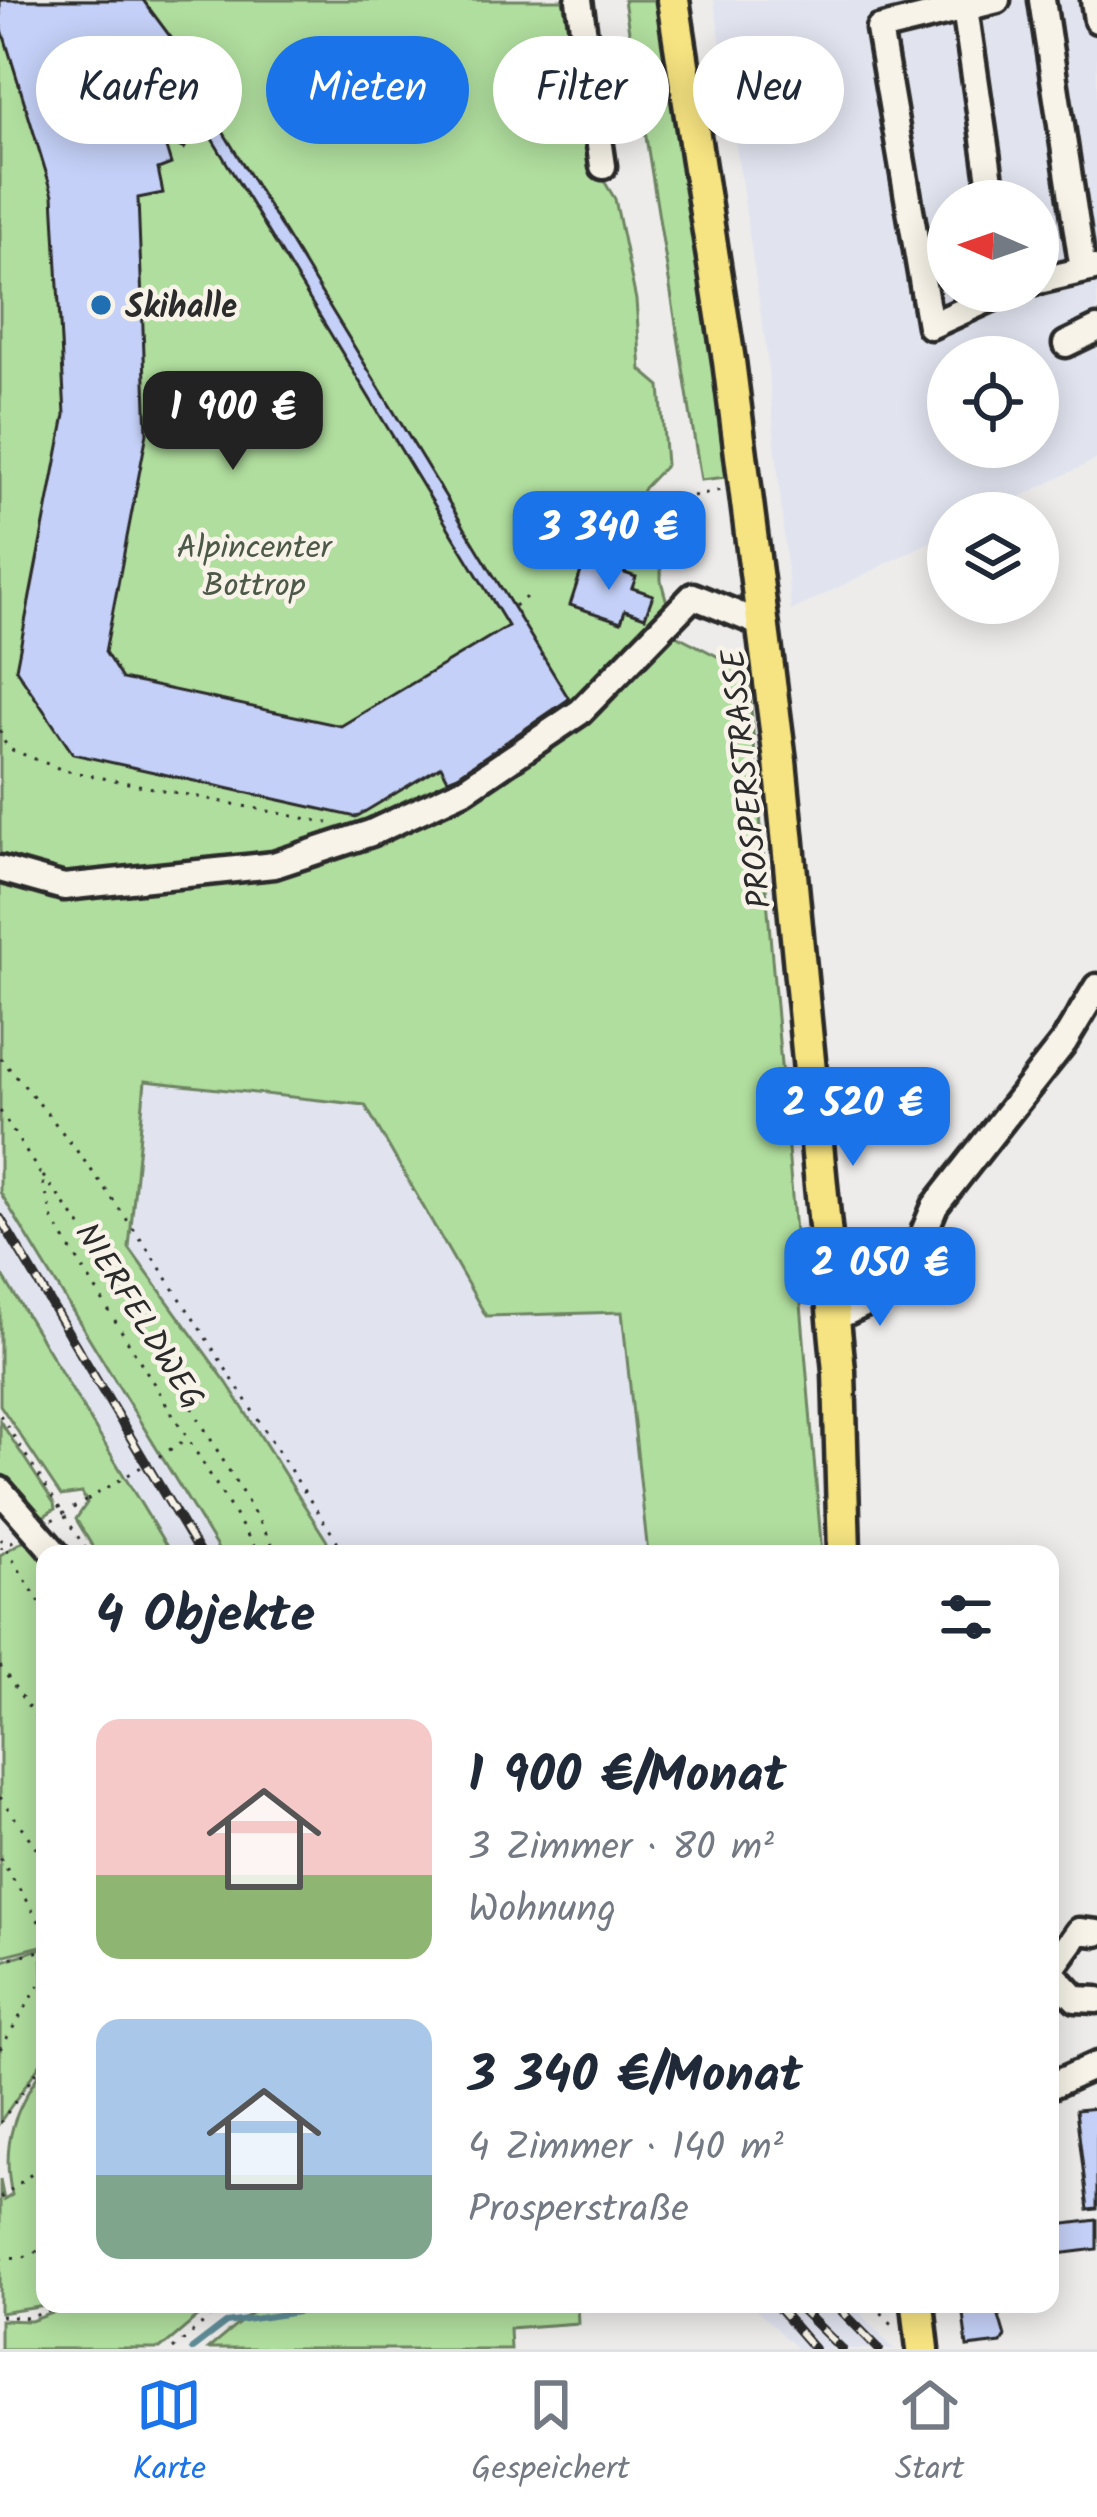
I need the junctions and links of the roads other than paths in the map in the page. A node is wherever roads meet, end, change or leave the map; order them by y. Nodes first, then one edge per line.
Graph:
1 (579, 0) edge
2 (673, 0) edge
3 (997, 0) edge
4 (1042, 0) edge
5 (1094, 0) edge
6 (965, 8) junction
7 (1097, 20) edge
8 (603, 166) dead end
9 (990, 180) edge
10 (1090, 269) edge
11 (1059, 276) edge
12 (927, 309) edge
13 (928, 312) edge
14 (961, 312) edge
15 (1097, 329) edge
16 (1066, 344) dead end
17 (764, 625) junction
18 (0, 869) edge
19 (1097, 987) edge
20 (834, 1318) junction
21 (0, 1490) edge
22 (48, 1545) edge
23 (844, 1545) edge
24 (1097, 1933) edge
25 (1059, 1959) edge
26 (1059, 1981) edge
27 (1097, 2000) edge
28 (1097, 2065) edge
29 (1059, 2082) edge
30 (918, 2313) edge
31 (915, 2345) edge

1 - 8 street
2 - 17 main road, PROSPERSTRASSE
3 - 6 street
4 - 10 street
5 - 7 street
6 - 9 street
6 - 12 street
10 - 11 street
13 - 14 street
15 - 16 street
17 - 18 street
17 - 20 main road, PROSPERSTRASSE
19 - 20 street
20 - 23 main road, PROSPERSTRASSE
21 - 22 street
24 - 25 street
26 - 27 street
28 - 29 street
30 - 31 main road

